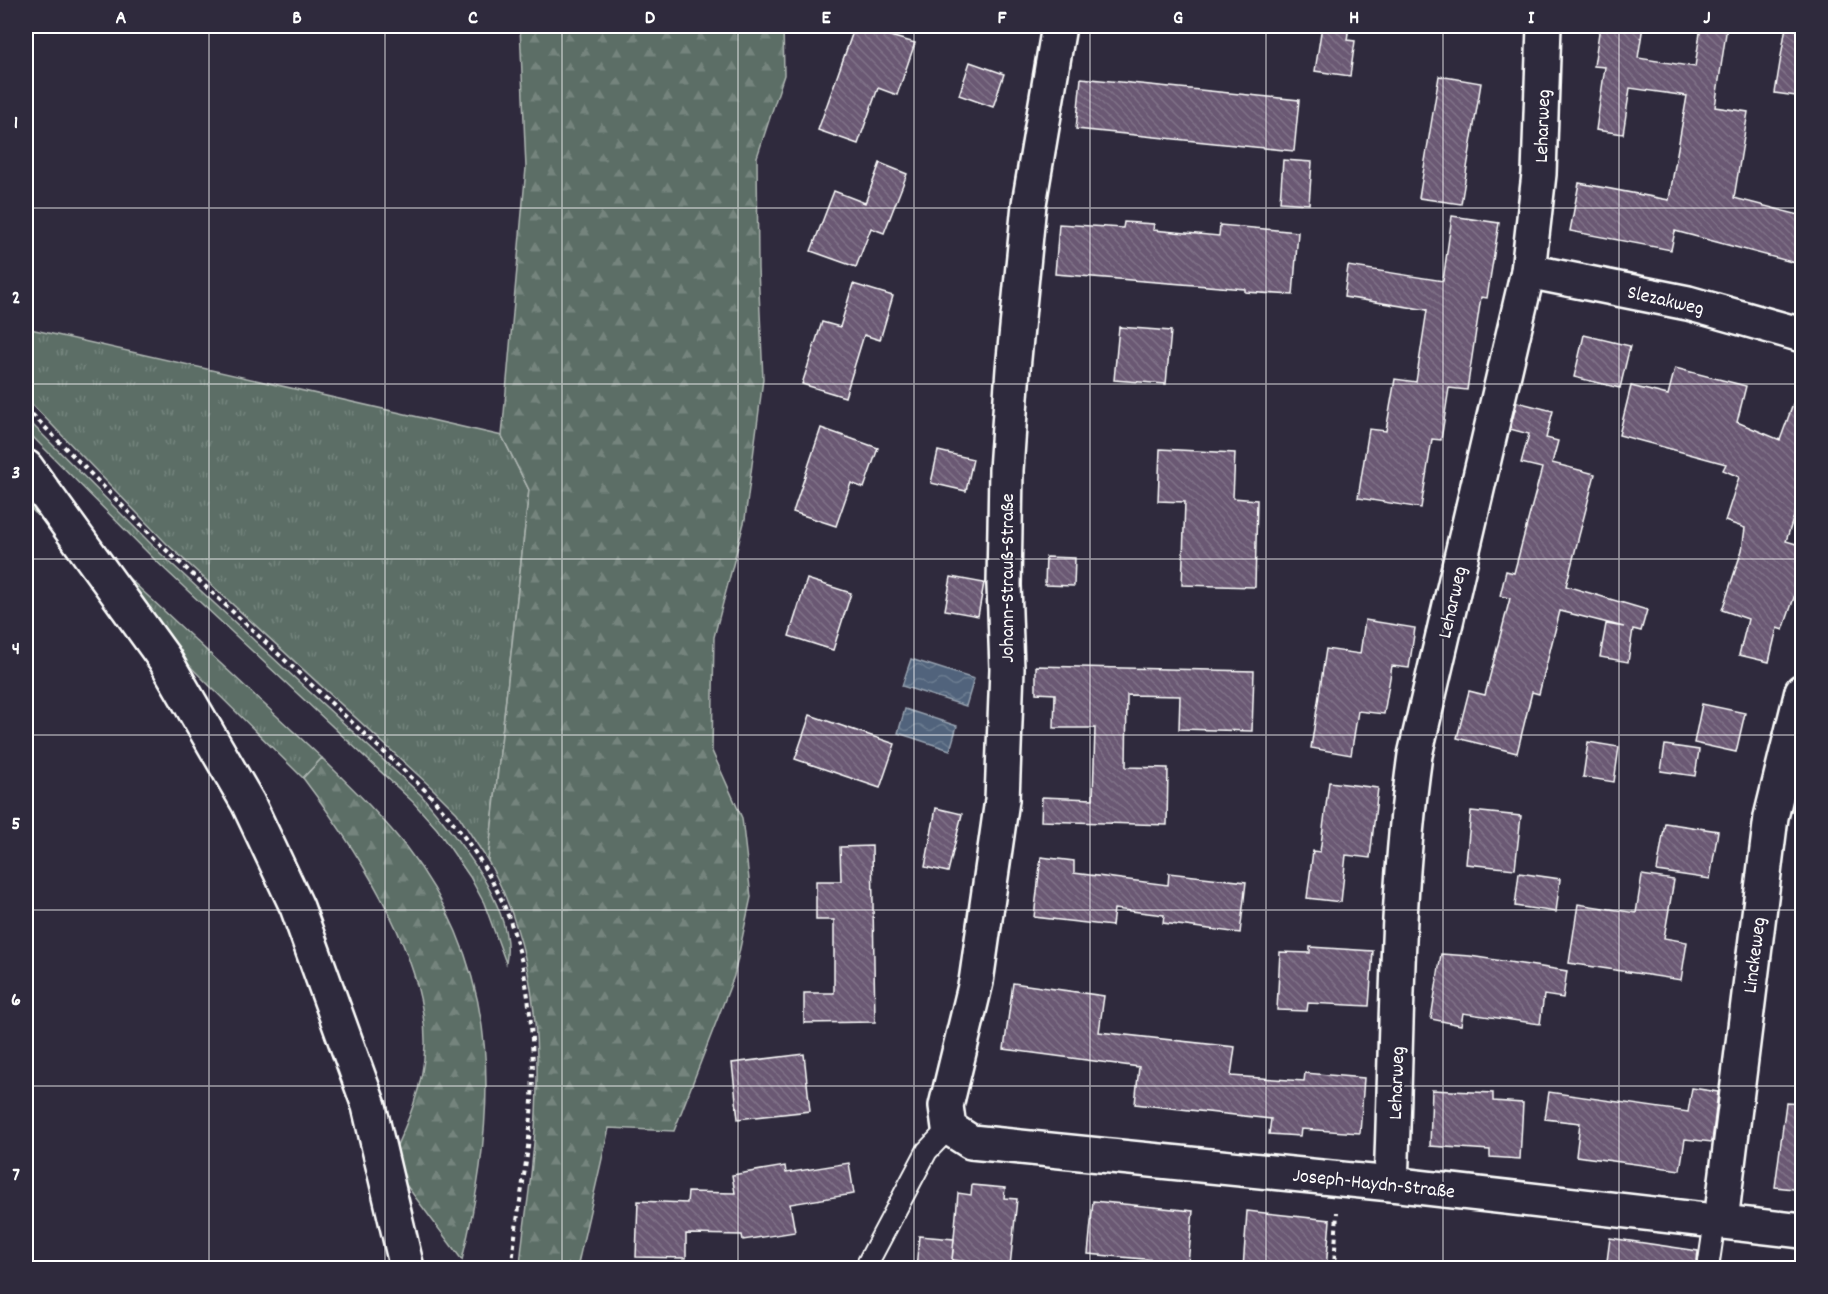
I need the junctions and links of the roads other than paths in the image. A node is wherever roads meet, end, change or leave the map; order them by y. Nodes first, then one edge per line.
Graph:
1 (1059, 26) edge
2 (1544, 26) edge
3 (1528, 271) junction
4 (1803, 335) edge
5 (26, 467) edge
6 (1803, 691) edge
7 (949, 1128) junction
8 (1391, 1184) junction
9 (1718, 1221) junction
10 (1803, 1231) edge
11 (407, 1269) edge
12 (866, 1269) edge
13 (1708, 1269) edge

1 - 7 street, Johann-Strauß-Straße
2 - 3 street, Leharweg
3 - 4 street, Slezakweg
3 - 8 street, Leharweg
5 - 11 street
6 - 9 street, Linckeweg
7 - 8 street, Joseph-Haydn-Straße
7 - 12 lane
8 - 9 street, Joseph-Haydn-Straße
9 - 10 street, Joseph-Haydn-Straße
9 - 13 lane

